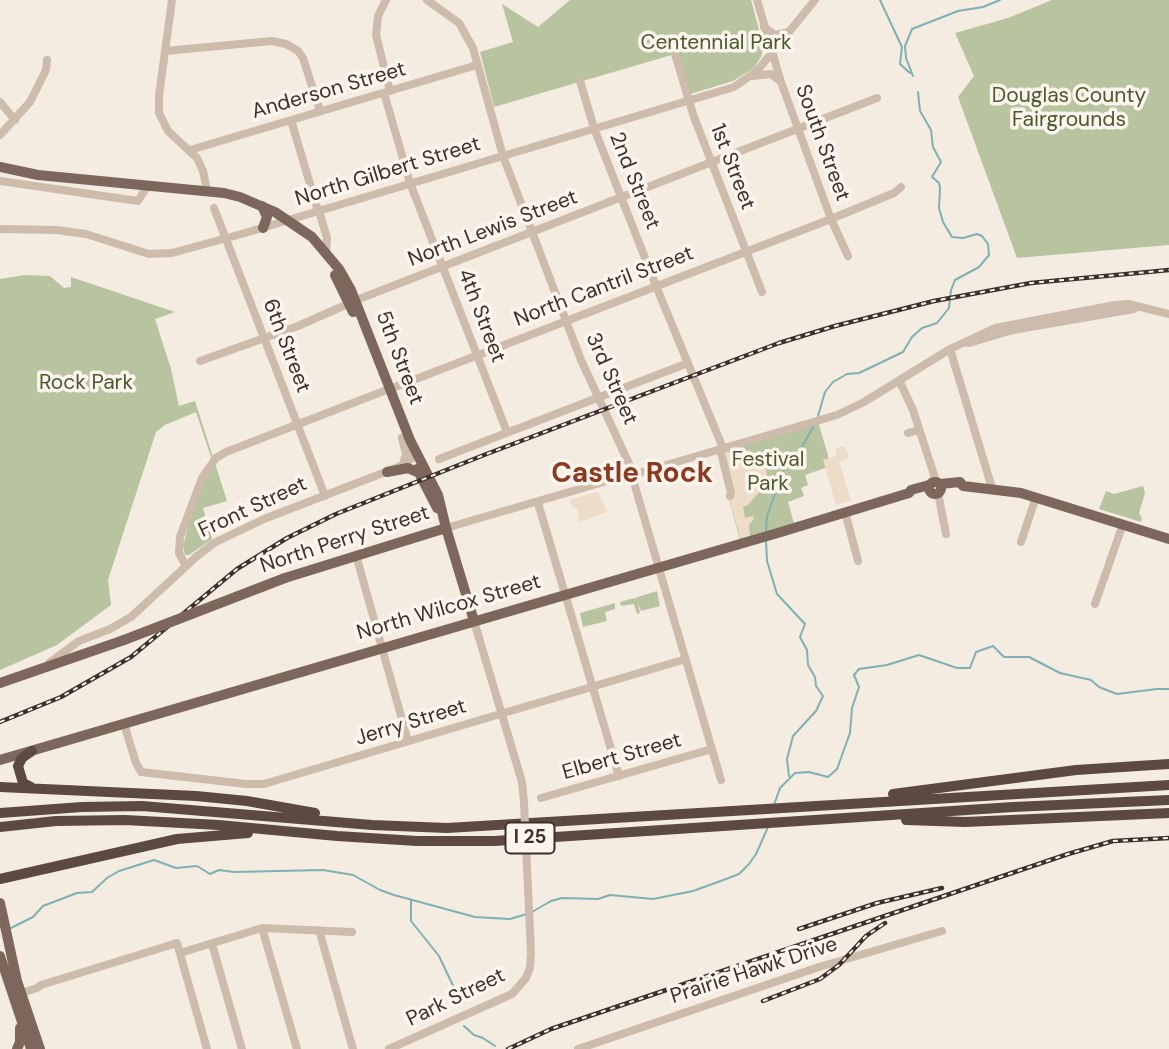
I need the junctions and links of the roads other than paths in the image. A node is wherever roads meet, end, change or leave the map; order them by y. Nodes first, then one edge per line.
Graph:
1 (172, 0) edge
2 (386, 0) edge
3 (427, 0) edge
4 (757, 0) edge
5 (815, 0) edge
6 (764, 27) junction
7 (792, 30) junction
8 (165, 51) junction
9 (675, 54) dead end
10 (772, 55) junction
11 (47, 60) dead end
12 (477, 65) junction
13 (752, 76) junction
14 (580, 81) dead end
15 (781, 82) junction
16 (387, 92) junction
17 (877, 98) dead end
18 (688, 101) junction
19 (0, 102) edge
20 (320, 111) junction
21 (15, 120) junction
22 (291, 120) junction
23 (594, 128) junction
24 (799, 130) junction
25 (0, 135) edge
26 (190, 150) junction
27 (503, 156) junction
28 (712, 162) junction
29 (0, 167) edge
30 (0, 181) edge
31 (410, 183) junction
32 (148, 185) junction
33 (901, 187) dead end
34 (207, 190) junction
35 (623, 197) junction
36 (262, 206) junction
37 (214, 208) dead end
38 (319, 211) junction
39 (831, 219) junction
40 (288, 220) junction
41 (263, 228) junction
42 (0, 229) edge
43 (532, 232) junction
44 (226, 239) junction
45 (746, 251) junction
46 (326, 252) junction
47 (848, 256) dead end
48 (443, 266) junction
49 (656, 286) junction
50 (762, 292) dead end
51 (353, 302) junction
52 (1169, 314) edge
53 (566, 320) junction
54 (264, 338) junction
55 (950, 349) junction
56 (477, 354) junction
57 (200, 361) dead end
58 (688, 363) junction
59 (899, 380) junction
60 (387, 390) junction
61 (597, 398) junction
62 (298, 424) junction
63 (919, 430) junction
64 (507, 432) junction
65 (908, 433) dead end
66 (406, 439) junction
67 (722, 449) junction
68 (411, 458) junction
69 (439, 459) dead end
70 (401, 466) junction
71 (635, 471) junction
72 (387, 472) junction
73 (419, 472) junction
74 (624, 476) junction
75 (634, 483) junction
76 (935, 488) junction
77 (992, 488) junction
78 (325, 496) junction
79 (730, 496) dead end
80 (1036, 497) junction
81 (538, 503) junction
82 (845, 512) junction
83 (1123, 524) junction
84 (446, 528) junction
85 (946, 534) dead end
86 (1169, 539) edge
87 (1021, 542) dead end
88 (356, 555) junction
89 (858, 561) dead end
90 (186, 566) junction
91 (659, 567) junction
92 (565, 594) junction
93 (1095, 604) dead end
94 (474, 621) junction
95 (102, 632) junction
96 (382, 648) junction
97 (82, 653) junction
98 (686, 659) junction
99 (44, 667) junction
100 (0, 683) edge
101 (592, 687) junction
102 (501, 713) junction
103 (129, 722) junction
104 (408, 741) junction
105 (712, 748) junction
106 (32, 751) junction
107 (0, 760) edge
108 (1169, 764) edge
109 (619, 776) junction
110 (722, 780) dead end
111 (1169, 785) edge
112 (0, 787) edge
113 (37, 789) junction
114 (541, 798) dead end
115 (1169, 800) edge
116 (524, 802) joint
117 (817, 805) junction
118 (0, 813) edge
119 (1169, 813) edge
120 (847, 818) junction
121 (372, 825) junction
122 (0, 827) edge
123 (314, 834) junction
124 (0, 880) edge
125 (0, 903) edge
126 (262, 929) junction
127 (319, 930) junction
128 (942, 931) dead end
129 (352, 932) dead end
130 (212, 944) junction
131 (180, 953) junction
132 (3, 955) edge
133 (17, 981) junction
134 (41, 985) junction
135 (21, 993) junction
136 (16, 1006) junction
137 (35, 1048) edge
138 (17, 1049) edge
139 (207, 1049) edge
140 (242, 1049) edge
141 (297, 1049) edge
142 (354, 1049) edge
143 (389, 1049) edge
144 (578, 1049) edge

1 - 8 street
2 - 16 street, 4th Street
3 - 12 street, 3rd Street
4 - 6 street, South Street
5 - 7 street, North Gilbert Street
6 - 7 street
6 - 10 street, South Street
7 - 10 street, North Gilbert Street
8 - 20 street
8 - 26 street
9 - 18 street, 1st Street
10 - 13 street, North Gilbert Street
10 - 15 street, South Street
11 - 21 street
12 - 16 street, Anderson Street
12 - 27 street, 3rd Street
13 - 15 street
13 - 18 street, North Gilbert Street
14 - 23 street, 2nd Street
15 - 24 street, South Street
16 - 20 street, Anderson Street
16 - 31 street, 4th Street
17 - 24 street, North Lewis Street
18 - 23 street, North Gilbert Street
18 - 28 street, 1st Street
19 - 21 street
20 - 22 street, Anderson Street
21 - 25 street
22 - 26 street, Anderson Street
22 - 38 street
23 - 27 street, North Gilbert Street
23 - 35 street, 2nd Street
24 - 28 street, North Lewis Street
24 - 39 street, South Street
26 - 34 street
27 - 31 street, North Gilbert Street
27 - 43 street, 3rd Street
28 - 35 street, North Lewis Street
28 - 45 street, 1st Street
29 - 32 main road, 5th Street
30 - 32 street
31 - 38 street, North Gilbert Street
31 - 48 street, 4th Street
32 - 34 main road, 5th Street
33 - 39 street, North Cantril Street
34 - 36 main road, 5th Street
35 - 43 street, North Lewis Street
35 - 49 street, 2nd Street
36 - 40 main road, 5th Street
36 - 41 main road
37 - 44 street, 6th Street
38 - 40 street, North Gilbert Street
38 - 46 street
39 - 45 street, North Cantril Street
39 - 47 street, South Street
40 - 41 street, North Gilbert Street
40 - 46 main road, 5th Street
40 - 51 main road, 5th Street
41 - 44 street, North Gilbert Street
42 - 44 street, North Gilbert Street
43 - 48 street, North Lewis Street
43 - 53 street, 3rd Street
44 - 54 street, 6th Street
45 - 49 street, North Cantril Street
45 - 50 street, 1st Street
46 - 51 main road, 5th Street
48 - 51 street, North Lewis Street
48 - 56 street, 4th Street
49 - 53 street, North Cantril Street
49 - 58 street, 2nd Street
51 - 54 street, North Lewis Street
51 - 60 main road, 5th Street
52 - 55 street
53 - 56 street, North Cantril Street
53 - 61 street, 3rd Street
54 - 57 street, North Lewis Street
54 - 62 street, 6th Street
55 - 59 street
55 - 77 street
56 - 60 street, North Cantril Street
56 - 64 street, 4th Street
58 - 61 street
58 - 67 street, 2nd Street
59 - 63 street
59 - 67 street
60 - 62 street, North Cantril Street
60 - 66 main road, 5th Street
61 - 64 street
61 - 71 street, 3rd Street
62 - 78 street, 6th Street
62 - 90 street, North Cantril Street
63 - 65 street
63 - 76 street
64 - 69 street
66 - 68 main road, 5th Street
66 - 70 street
66 - 84 main road, 5th Street
67 - 71 street
67 - 79 street, 2nd Street
68 - 70 street, Front Street
68 - 73 main road, 5th Street
70 - 72 street, Front Street
71 - 74 street
71 - 75 street
72 - 73 main road
72 - 78 street, Front Street
73 - 84 main road, 5th Street
74 - 75 street
74 - 81 street, North Perry Street
75 - 91 street
76 - 77 main road
76 - 82 main road, North Wilcox Street
76 - 85 street
77 - 80 main road
78 - 90 street, Front Street
80 - 83 main road
80 - 87 street
81 - 84 street, North Perry Street
81 - 92 street
82 - 89 street
82 - 91 main road, North Wilcox Street
83 - 86 main road
83 - 93 street
84 - 88 main road, North Perry Street
84 - 94 main road, 5th Street
88 - 96 street
88 - 97 main road, North Perry Street, bridge
90 - 95 street, Front Street
91 - 92 main road, North Wilcox Street
91 - 98 street
92 - 94 main road, North Wilcox Street
92 - 101 street
94 - 96 main road, North Wilcox Street
94 - 102 street, 5th Street
95 - 97 street, Front Street
95 - 99 street, Front Street
96 - 103 main road, North Wilcox Street
96 - 104 street
97 - 99 main road, Front Street
98 - 101 street, Jerry Street
98 - 105 street
99 - 100 main road, Front Street
101 - 102 street, Jerry Street
101 - 109 street
102 - 104 street, Jerry Street
102 - 116 street, 5th Street
103 - 104 street, Jerry Street
103 - 106 main road, North Wilcox Street
105 - 109 street, Elbert Street
105 - 110 street
106 - 107 main road, North Wilcox Street
106 - 113 highway
108 - 117 highway
109 - 114 street, Elbert Street
111 - 117 highway, I 25
112 - 113 highway
113 - 121 highway
115 - 120 highway, I 25
116 - 143 street, Park Street, bridge
117 - 121 highway, I 25
118 - 121 highway, I 25
119 - 120 highway
120 - 123 highway, I 25
122 - 123 highway, I 25
123 - 124 highway
125 - 132 main road
126 - 127 street
126 - 130 street
126 - 141 street
127 - 129 street
127 - 142 street
128 - 144 street, Prairie Hawk Drive
130 - 131 street
130 - 140 street
131 - 134 street
131 - 139 street
132 - 133 main road
132 - 135 street
132 - 136 main road
133 - 134 street
133 - 135 main road
134 - 135 street
135 - 137 main road
136 - 137 main road
136 - 138 main road

